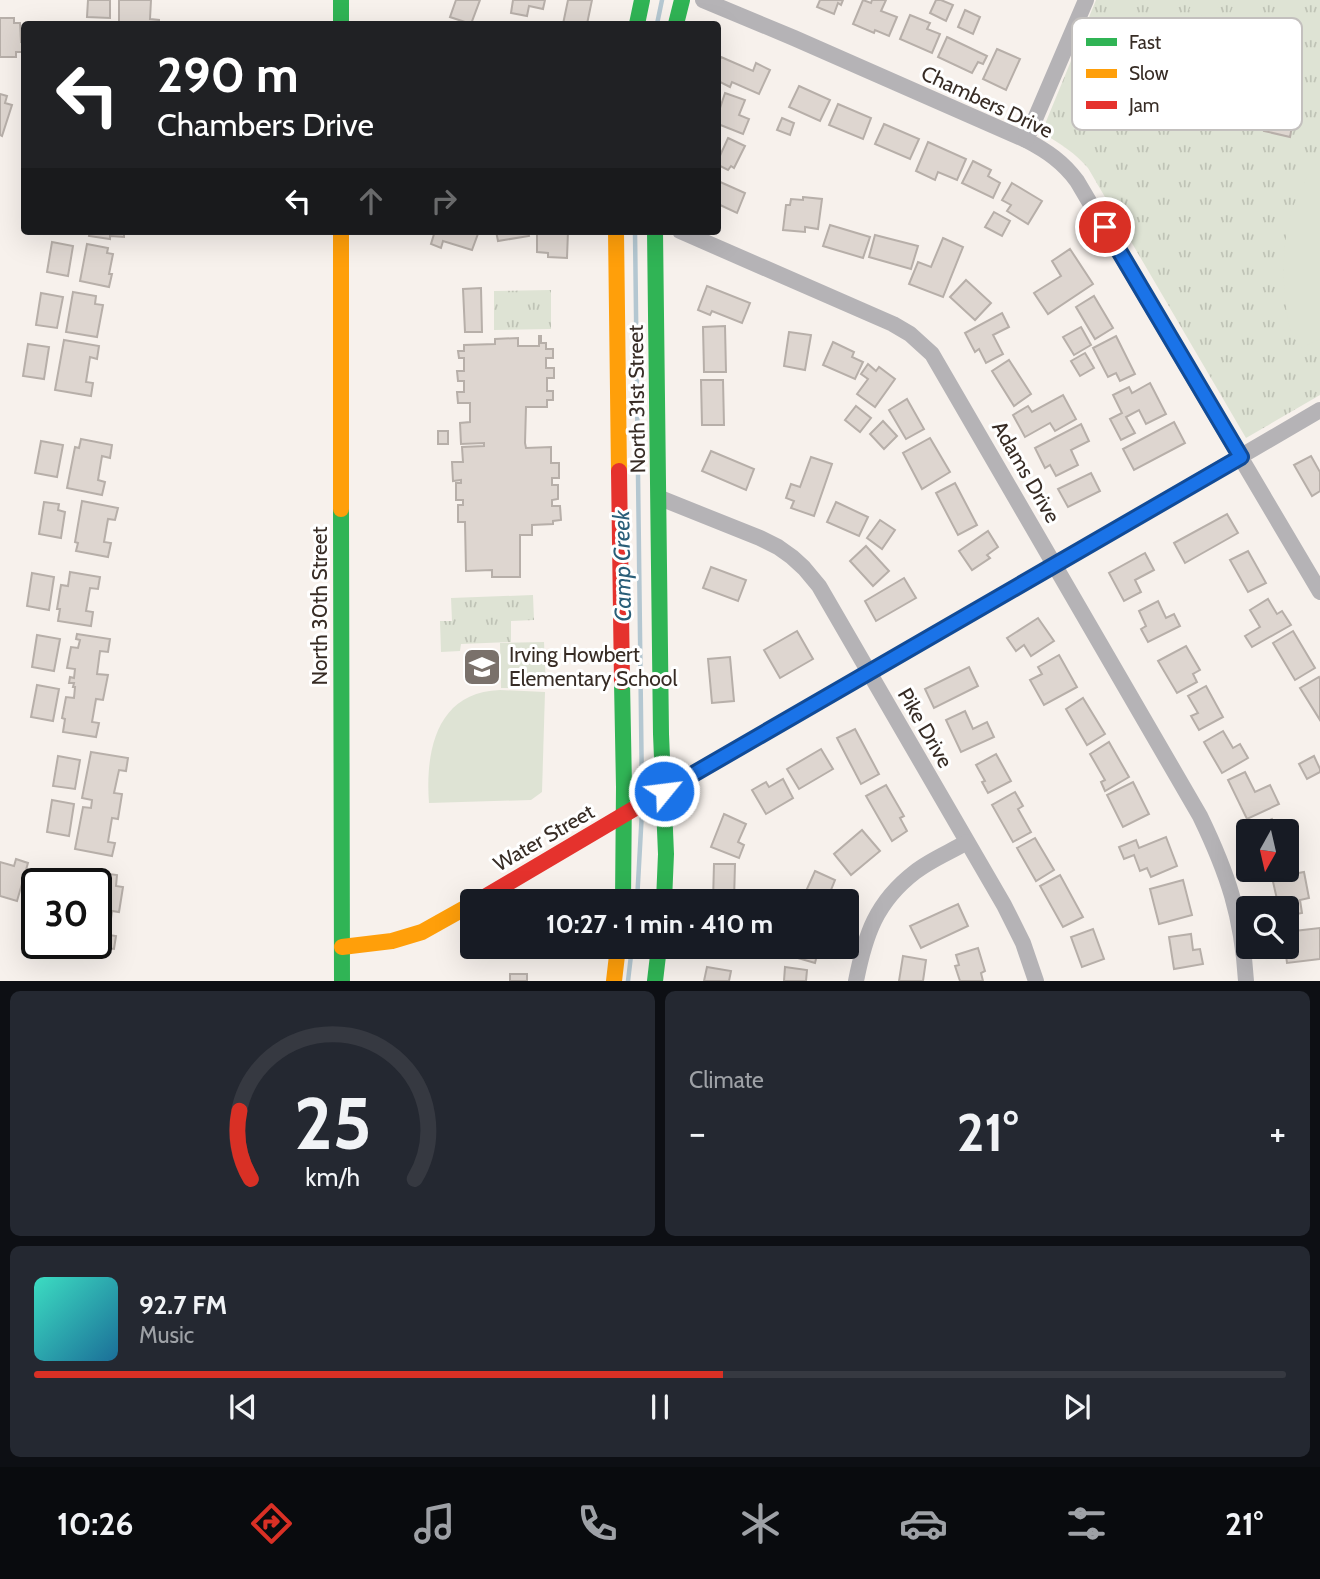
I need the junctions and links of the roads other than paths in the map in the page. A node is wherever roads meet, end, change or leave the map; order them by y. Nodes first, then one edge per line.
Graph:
1 (341, 0) edge
2 (642, 0) edge
3 (682, 0) edge
4 (703, 0) edge
5 (1086, 0) edge
6 (1078, 18) edge
7 (341, 21) edge
8 (638, 21) edge
9 (677, 21) edge
10 (1072, 33) edge
11 (1026, 140) junction
12 (341, 235) edge
13 (616, 235) edge
14 (655, 235) edge
15 (689, 235) edge
16 (1320, 410) edge
17 (1241, 457) junction
18 (660, 498) junction
19 (1055, 565) junction
20 (1320, 592) edge
21 (869, 673) junction
22 (664, 791) junction
23 (624, 816) junction
24 (967, 842) junction
25 (499, 889) edge
26 (623, 889) edge
27 (664, 889) edge
28 (460, 911) edge
29 (342, 947) junction
30 (617, 959) edge
31 (657, 959) edge
32 (342, 981) edge
33 (614, 981) edge
34 (654, 981) edge
35 (856, 981) edge
36 (1037, 981) edge
37 (1246, 981) edge

1 - 7 main road
2 - 8 main road
3 - 9 main road
4 - 11 street, Chambers Drive
5 - 6 street
10 - 11 street
11 - 17 street, Chambers Drive
12 - 29 main road, North 30th Street
13 - 23 main road, North 31st Street
14 - 18 main road, North 31st Street
15 - 19 street, Adams Drive
16 - 17 street, Water Street
17 - 19 street, Water Street
17 - 20 street, Chambers Drive
18 - 21 street, Pike Drive
18 - 22 main road, North 31st Street
19 - 21 street, Water Street
19 - 37 street, Adams Drive
21 - 22 street, Water Street
21 - 24 street, Pike Drive
22 - 23 main road, Water Street
22 - 27 main road, North 31st Street
23 - 25 main road, Water Street
23 - 26 main road, North 31st Street
24 - 35 street
24 - 36 street, Pike Drive
28 - 29 main road
29 - 32 main road, North 30th Street
30 - 33 main road
31 - 34 main road

